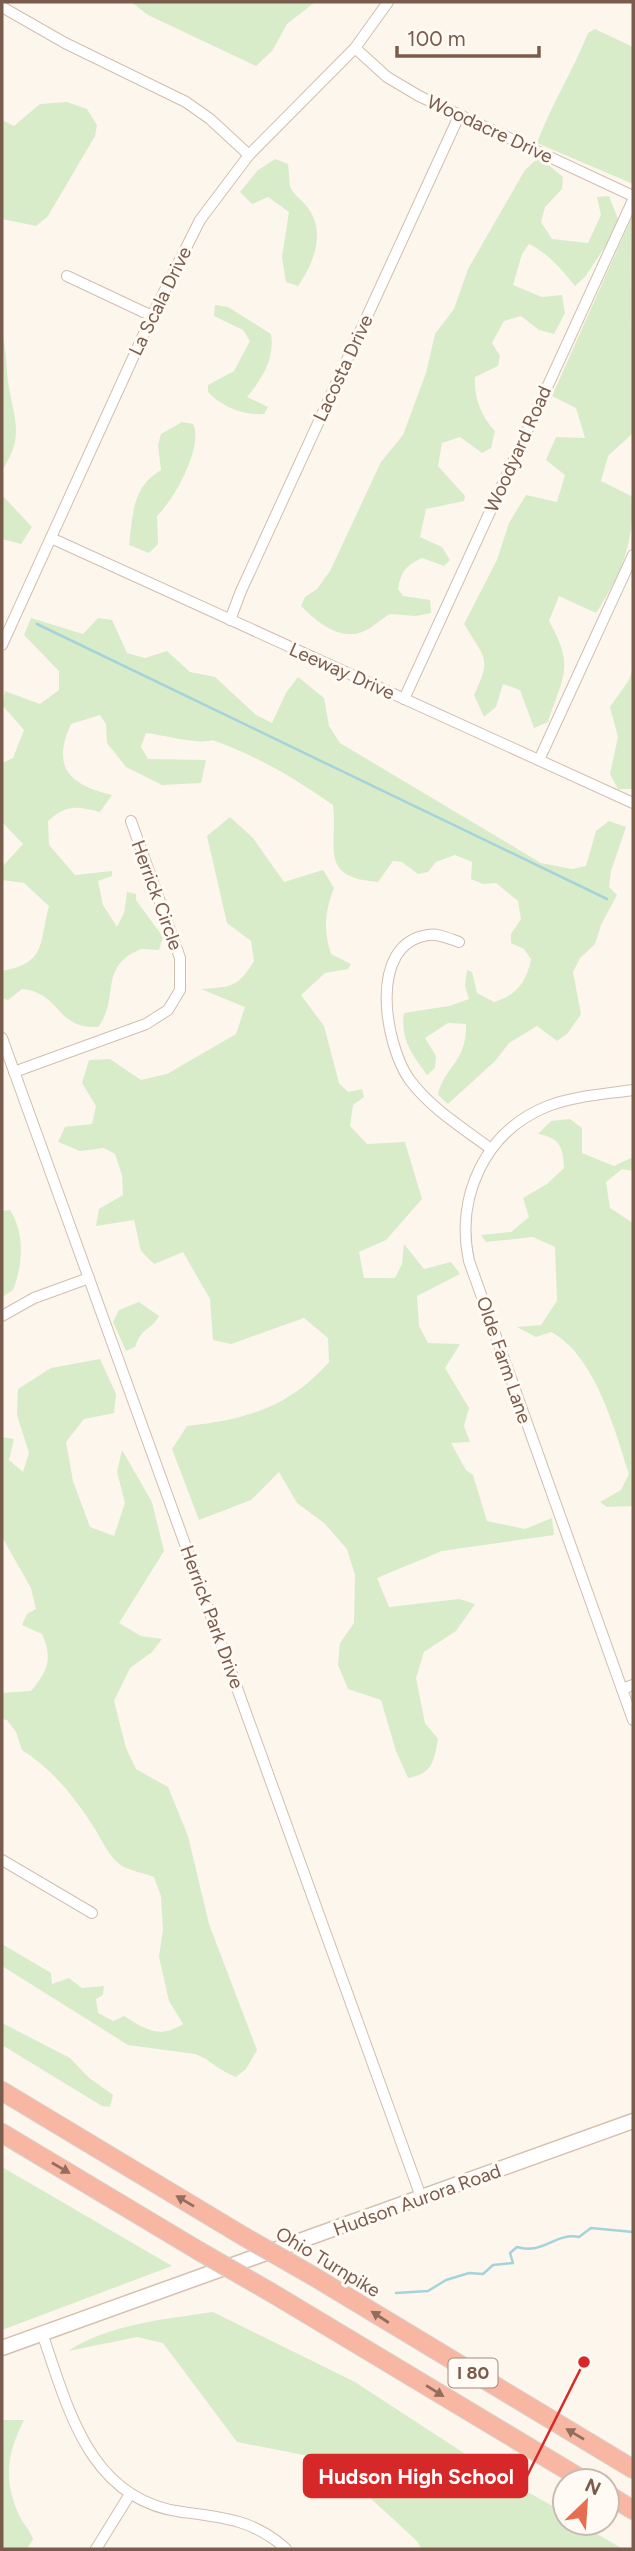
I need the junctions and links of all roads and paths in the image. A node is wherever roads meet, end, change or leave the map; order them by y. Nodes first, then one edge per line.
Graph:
1 (388, 2) edge
2 (2, 7) edge
3 (355, 48) junction
4 (459, 116) junction
5 (249, 155) junction
6 (633, 198) edge
7 (67, 276) dead end
8 (152, 316) junction
9 (51, 538) junction
10 (633, 555) edge
11 (230, 620) junction
12 (2, 645) edge
13 (404, 699) junction
14 (539, 760) junction
15 (633, 803) edge
16 (131, 821) dead end
17 (459, 942) dead end
18 (2, 1038) edge
19 (15, 1072) junction
20 (633, 1090) edge
21 (491, 1149) junction
22 (89, 1278) junction
23 (2, 1316) edge
24 (633, 1685) edge
25 (622, 1689) junction
26 (633, 1720) edge
27 (2, 1860) edge
28 (92, 1913) dead end
29 (2, 2091) edge
30 (633, 2122) edge
31 (2, 2133) edge
32 (421, 2197) junction
33 (42, 2333) junction
34 (2, 2348) edge
35 (562, 2467) edge
36 (633, 2469) edge
37 (130, 2494) junction
38 (96, 2549) edge
39 (286, 2549) edge

1 - 3 street, La Scala Drive
2 - 5 street
3 - 4 street, Woodacre Drive
3 - 5 street, La Scala Drive
4 - 6 street, Woodacre Drive
4 - 11 street, Lacosta Drive
5 - 8 street, La Scala Drive
6 - 13 street, Woodyard Road
7 - 8 street
8 - 9 street, La Scala Drive
9 - 11 street, Leeway Drive
9 - 12 street, La Scala Drive
10 - 14 street
11 - 13 street, Leeway Drive
13 - 14 street, Leeway Drive
14 - 15 street, Leeway Drive
16 - 19 street, Herrick Circle
17 - 21 street
18 - 19 street, Herrick Park Drive
19 - 22 street, Herrick Park Drive
20 - 21 street, Olde Farm Lane
21 - 25 street, Olde Farm Lane
22 - 23 street
22 - 32 street, Herrick Park Drive
24 - 25 street
25 - 26 street, Olde Farm Lane
27 - 28 street
36 -> 29 highway, Ohio Turnpike / I 80, bridge
30 - 32 street, Hudson Aurora Road
31 -> 35 highway, I 80, bridge
32 - 33 street, Hudson Aurora Road
33 - 34 street, Hudson Aurora Road
33 - 37 street
37 - 38 street
37 - 39 street

